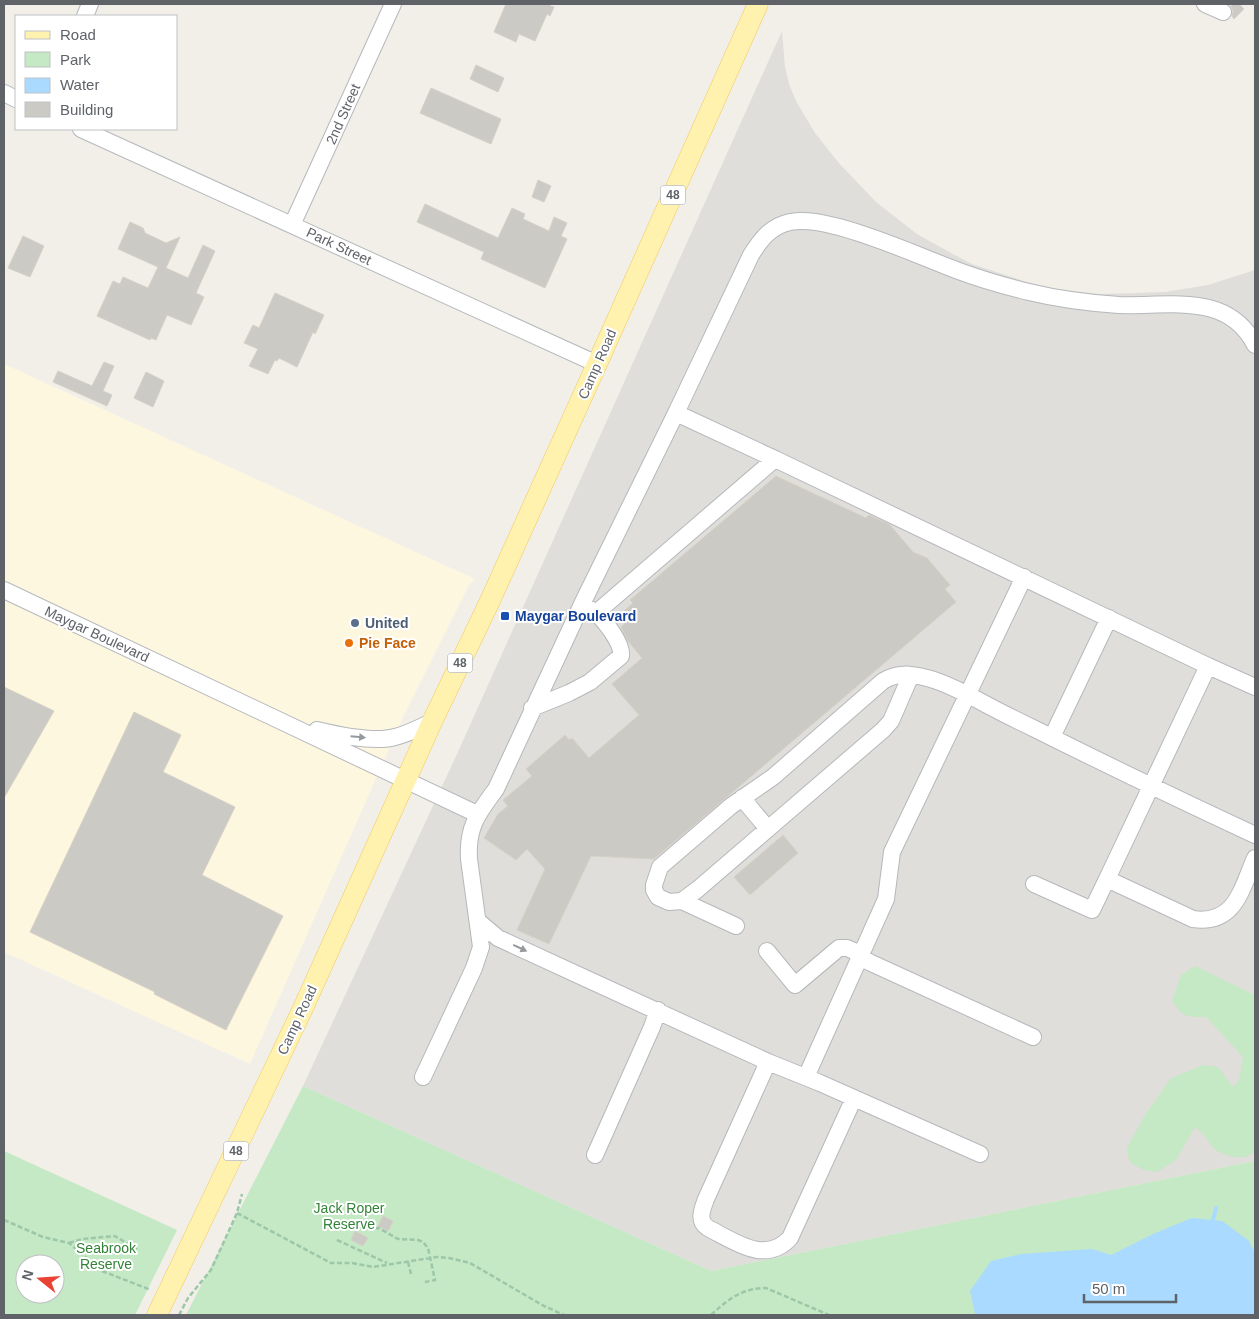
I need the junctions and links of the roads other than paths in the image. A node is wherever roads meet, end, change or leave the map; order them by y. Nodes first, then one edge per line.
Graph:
1 (393, 4) edge
2 (749, 4) edge
3 (758, 4) edge
4 (1205, 4) edge
5 (1223, 12) dead end
6 (748, 26) junction
7 (84, 130) edge
8 (292, 225) junction
9 (1255, 345) edge
10 (597, 364) junction
11 (676, 413) junction
12 (775, 460) junction
13 (1024, 578) junction
14 (4, 590) edge
15 (582, 604) junction
16 (596, 613) junction
17 (1109, 618) junction
18 (1208, 666) junction
19 (911, 675) junction
20 (1255, 687) edge
21 (968, 695) junction
22 (532, 708) junction
23 (432, 722) junction
24 (292, 726) junction
25 (1052, 737) junction
26 (407, 780) junction
27 (1152, 785) junction
28 (742, 798) junction
29 (477, 814) junction
30 (768, 829) junction
31 (1255, 835) edge
32 (1255, 858) edge
33 (1107, 879) junction
34 (1034, 884) dead end
35 (682, 901) junction
36 (479, 922) junction
37 (736, 926) dead end
38 (767, 951) dead end
39 (861, 956) junction
40 (658, 1010) junction
41 (1033, 1037) dead end
42 (768, 1062) junction
43 (423, 1077) dead end
44 (806, 1077) junction
45 (854, 1098) junction
46 (980, 1154) dead end
47 (595, 1155) dead end
48 (157, 1315) edge

1 - 8 street, 2nd Street
2 - 6 main road
3 - 6 main road, Camp Road / 48
4 - 5 street
6 - 10 main road, Camp Road / 48
7 - 8 street, Park Street
8 - 10 street, Park Street
9 - 11 street
10 - 23 main road, Camp Road / 48
11 - 12 street
11 - 15 street
12 - 13 street
12 - 16 street
13 - 17 street
13 - 21 street
14 - 24 street, Maygar Boulevard
15 - 16 street
15 - 22 street
16 - 22 street
17 - 18 street
17 - 25 street
18 - 20 street
18 - 27 street
19 - 21 street
19 - 28 street
19 - 30 street
21 - 25 street
21 - 39 street
22 - 29 street
24 -> 23 street
23 - 26 main road, Camp Road / 48
24 - 26 street, Maygar Boulevard
25 - 27 street
26 - 29 street, Maygar Boulevard
26 - 48 main road, Camp Road / 48
27 - 31 street
27 - 33 street
28 - 30 street
28 - 35 street
29 - 36 street
30 - 35 street
32 - 33 street
33 - 34 street
35 - 37 street
36 -> 40 street
36 - 43 street
38 - 39 street
39 - 41 street
39 - 44 street
40 - 42 street
40 - 47 street
42 - 44 street
42 - 45 street
44 - 45 street
45 - 46 street

